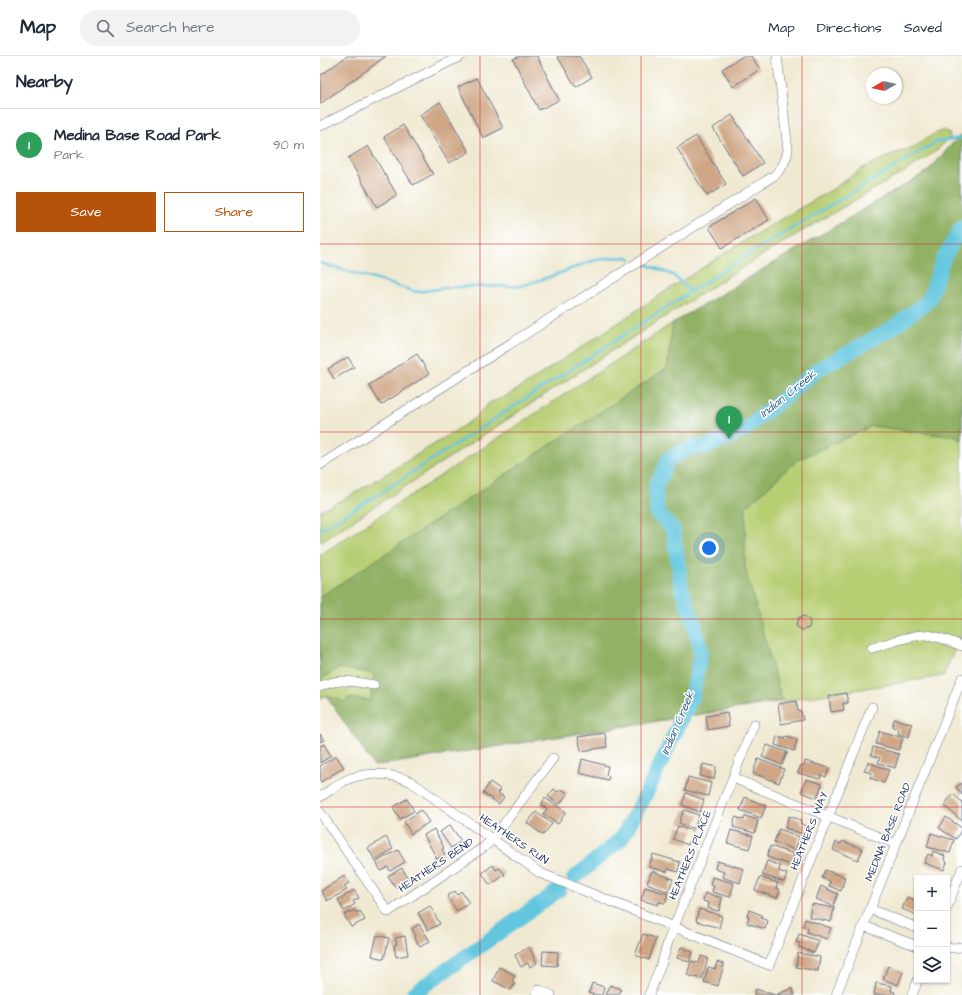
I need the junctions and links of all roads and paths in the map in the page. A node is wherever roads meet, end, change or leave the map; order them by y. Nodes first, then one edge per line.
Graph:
1 (461, 56) edge
2 (777, 56) edge
3 (320, 126) edge
4 (320, 465) edge
5 (962, 646) edge
6 (872, 648) dead end
7 (962, 678) edge
8 (374, 685) dead end
9 (320, 687) edge
10 (872, 707) dead end
11 (754, 724) dead end
12 (553, 758) dead end
13 (733, 778) junction
14 (320, 797) edge
15 (320, 812) edge
16 (828, 816) junction
17 (492, 840) junction
18 (896, 844) junction
19 (962, 869) edge
20 (950, 899) edge
21 (870, 909) junction
22 (674, 926) junction
23 (864, 926) junction
24 (914, 927) edge
25 (914, 945) edge
26 (950, 947) edge
27 (962, 947) edge
28 (769, 965) joint
29 (917, 983) edge
30 (536, 995) edge
31 (551, 995) edge
32 (648, 995) edge
33 (836, 995) edge
34 (912, 995) edge

1 - 3 street
2 - 4 street
5 - 6 street
7 - 18 street, MEDINA BASE ROAD
8 - 9 street
10 - 16 street, HEATHERS WAY
11 - 13 street, HEATHERS PLACE
12 - 17 street, HEATHERS BEND
13 - 16 street
13 - 22 street, HEATHERS PLACE
14 - 17 street, HEATHERS RUN
15 - 17 street, HEATHERS BEND
16 - 18 street
16 - 28 street, HEATHERS WAY
17 - 22 street, HEATHERS RUN
18 - 21 street, MEDINA BASE ROAD
19 - 20 street
21 - 23 street, MEDINA BASE ROAD
21 - 24 street
22 - 28 street, HEATHERS RUN
22 - 32 street, HEATHERS PLACE
23 - 25 street
23 - 33 street, MEDINA BASE ROAD
26 - 27 street
29 - 34 street
30 - 31 street

